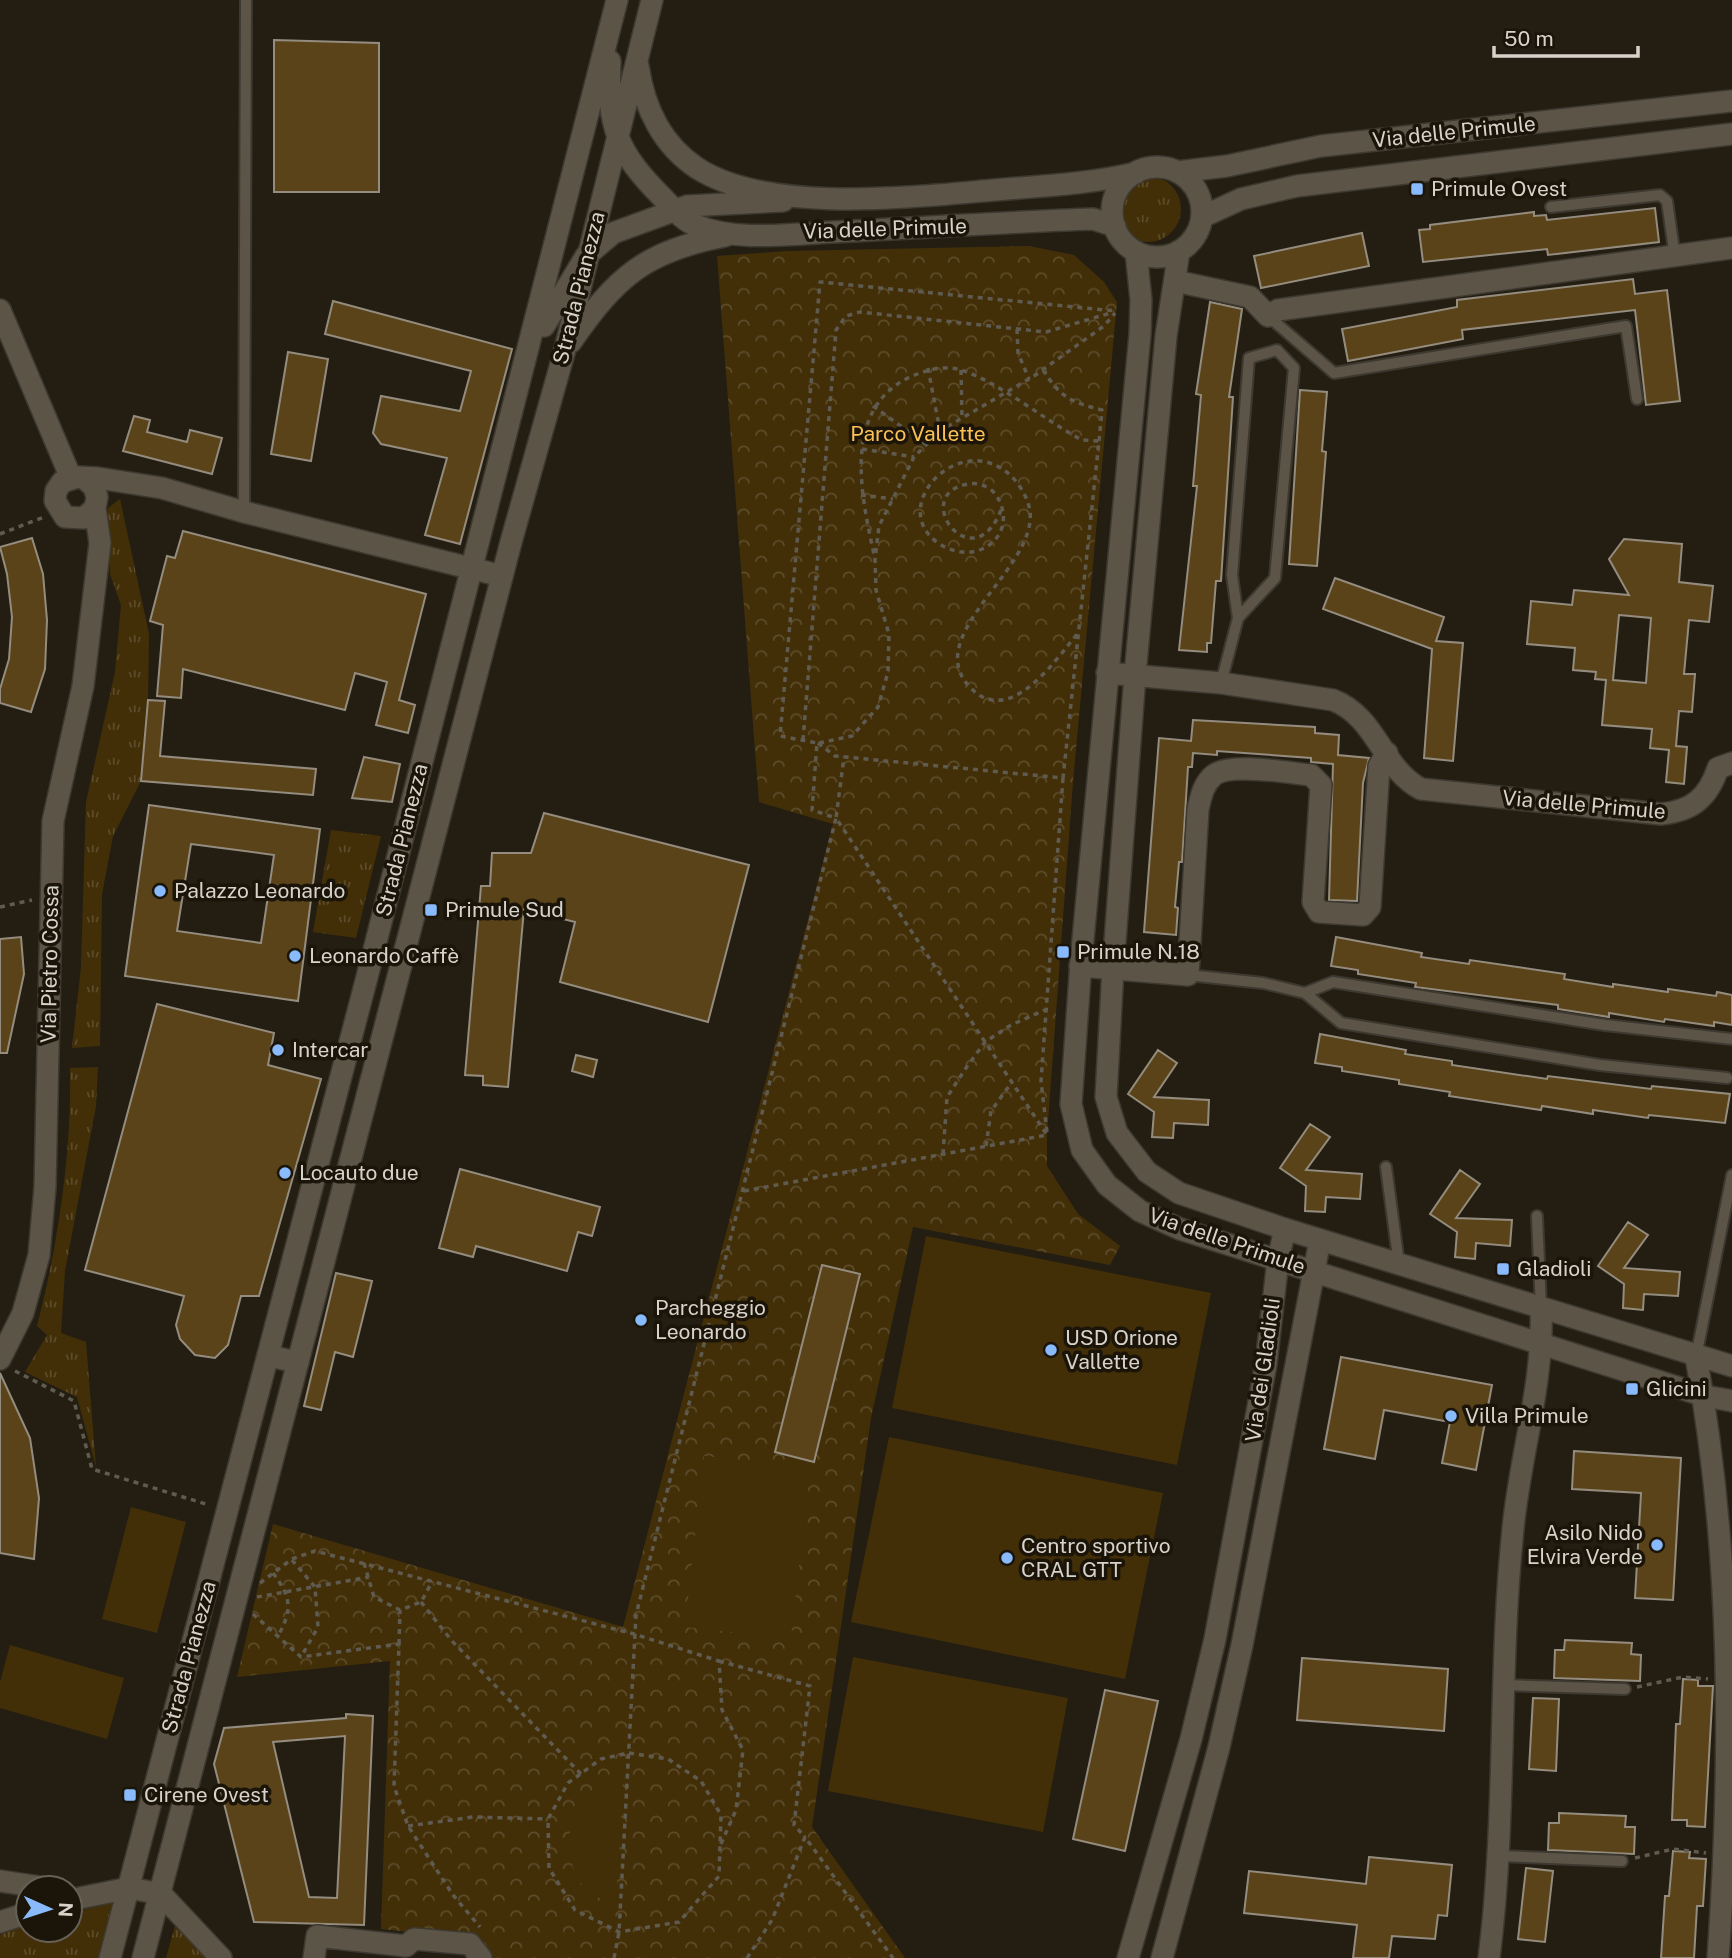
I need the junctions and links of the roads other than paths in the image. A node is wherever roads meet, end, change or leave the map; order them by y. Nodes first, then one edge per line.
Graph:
1 (246, 0) edge
2 (617, 0) edge
3 (652, 0) edge
4 (611, 24) junction
5 (636, 53) junction
6 (1732, 102) edge
7 (1732, 134) edge
8 (616, 137) junction
9 (1177, 172) junction
10 (1136, 173) junction
11 (806, 197) junction
12 (1550, 207) dead end
13 (673, 209) junction
14 (1202, 217) junction
15 (1115, 226) junction
16 (739, 233) junction
17 (1732, 248) edge
18 (1179, 251) junction
19 (1136, 252) junction
20 (586, 256) junction
21 (1675, 257) junction
22 (1175, 281) junction
23 (0, 310) edge
24 (1268, 316) junction
25 (1291, 335) junction
26 (1277, 350) junction
27 (564, 353) junction
28 (523, 371) junction
29 (1637, 399) dead end
30 (78, 478) junction
31 (132, 484) junction
32 (82, 509) junction
33 (244, 512) junction
34 (472, 569) junction
35 (502, 576) junction
36 (1238, 618) junction
37 (1107, 673) junction
38 (1135, 675) junction
39 (1221, 683) junction
40 (1387, 754) junction
41 (1732, 763) edge
42 (1080, 966) junction
43 (1113, 968) junction
44 (1188, 975) junction
45 (1305, 993) junction
46 (1732, 1039) edge
47 (1727, 1079) dead end
48 (1386, 1167) dead end
49 (1732, 1175) edge
50 (1537, 1216) dead end
51 (1285, 1229) junction
52 (1320, 1240) junction
53 (1278, 1260) junction
54 (1399, 1264) junction
55 (1314, 1271) junction
56 (1541, 1308) junction
57 (1543, 1347) junction
58 (268, 1356) junction
59 (1696, 1357) junction
60 (298, 1362) junction
61 (6, 1365) edge
62 (1732, 1366) edge
63 (1705, 1396) junction
64 (1732, 1401) edge
65 (1247, 1470) junction
66 (1275, 1476) junction
67 (1215, 1639) junction
68 (1242, 1645) junction
69 (1505, 1685) junction
70 (1731, 1685) edge
71 (1625, 1689) road end
72 (1169, 1811) junction
73 (1200, 1820) junction
74 (1500, 1856) junction
75 (1622, 1861) road end
76 (129, 1888) junction
77 (84, 1894) edge
78 (161, 1894) junction
79 (110, 1958) edge
80 (143, 1958) edge
81 (221, 1958) edge
82 (314, 1958) edge
83 (481, 1958) edge
84 (1128, 1958) edge
85 (1162, 1958) edge
86 (1489, 1958) edge
87 (1718, 1958) edge

1 - 33 lane
2 - 4 street, Strada Pianezza
3 - 5 street, Strada Pianezza
4 - 8 street, Via delle Primule
4 - 28 street, Strada Pianezza
5 - 8 street, Strada Pianezza
5 - 11 street, Via delle Primule
6 - 9 street, Via delle Primule
7 - 14 street, Via delle Primule
8 - 13 street, Via delle Primule
8 - 20 street, Strada Pianezza
9 - 10 street
9 - 14 street
10 - 11 street, Via delle Primule
10 - 15 street
11 - 13 street, Via delle Primule
12 - 21 lane
13 - 16 street, Via delle Primule
13 - 20 street, Via delle Primule
14 - 18 street
15 - 16 street, Via delle Primule
15 - 19 street
16 - 27 street, Via delle Primule
17 - 21 street
18 - 19 street
18 - 22 street, Via delle Primule
19 - 37 street, Via delle Primule
20 - 27 street, Strada Pianezza
20 - 28 street, Via delle Primule
21 - 24 street
22 - 24 street
22 - 38 street, Via delle Primule
23 - 30 street, Via Pietro Cossa
24 - 25 lane
25 - 26 lane
25 - 29 lane
26 - 36 lane
26 - 36 lane
27 - 35 street, Strada Pianezza
28 - 34 street, Strada Pianezza
30 - 31 street
30 - 32 street, Via Pietro Cossa
30 - 32 street
31 - 32 street
31 - 33 street
32 - 61 street, Via Pietro Cossa
33 - 34 street
34 - 35 street
34 - 58 street, Strada Pianezza
35 - 60 street, Strada Pianezza
36 - 39 lane
37 - 38 street, Via delle Primule
37 - 42 street, Via delle Primule
38 - 39 street, Via delle Primule
38 - 43 street, Via delle Primule
39 - 40 street, Via delle Primule
40 - 41 street, Via delle Primule
40 - 44 street
42 - 43 street
42 - 53 street, Via delle Primule
43 - 44 street
43 - 51 street, Via delle Primule
44 - 45 lane
45 - 46 lane
45 - 47 lane
48 - 54 lane
49 - 59 lane
50 - 56 lane
51 - 52 street, Via delle Primule
51 - 53 street, Via dei Gladioli
52 - 54 street, Via delle Primule
52 - 55 street, Via dei Gladioli
53 - 55 street, Via delle Primule
53 - 65 street, Via dei Gladioli
54 - 56 street, Via delle Primule
55 - 57 street, Via delle Primule
55 - 66 street, Via dei Gladioli
56 - 57 street
56 - 59 street, Via delle Primule
57 - 63 street, Via delle Primule
57 - 69 street
58 - 60 street
58 - 76 street, Strada Pianezza
59 - 62 street, Via delle Primule
59 - 63 street
60 - 78 street, Strada Pianezza
63 - 64 street, Via delle Primule
63 - 70 street
65 - 66 street, Via dei Gladioli
65 - 67 street, Via dei Gladioli
66 - 68 street, Via dei Gladioli
67 - 68 street
67 - 72 street, Via dei Gladioli
68 - 73 street, Via dei Gladioli
69 - 71 lane
69 - 74 street
70 - 87 street
72 - 73 street
72 - 84 street, Via dei Gladioli
73 - 85 street, Via dei Gladioli
74 - 75 lane
74 - 86 street
76 - 77 street
76 - 78 street
76 - 79 street, Strada Pianezza
78 - 80 street, Strada Pianezza
78 - 81 street
82 - 83 street

